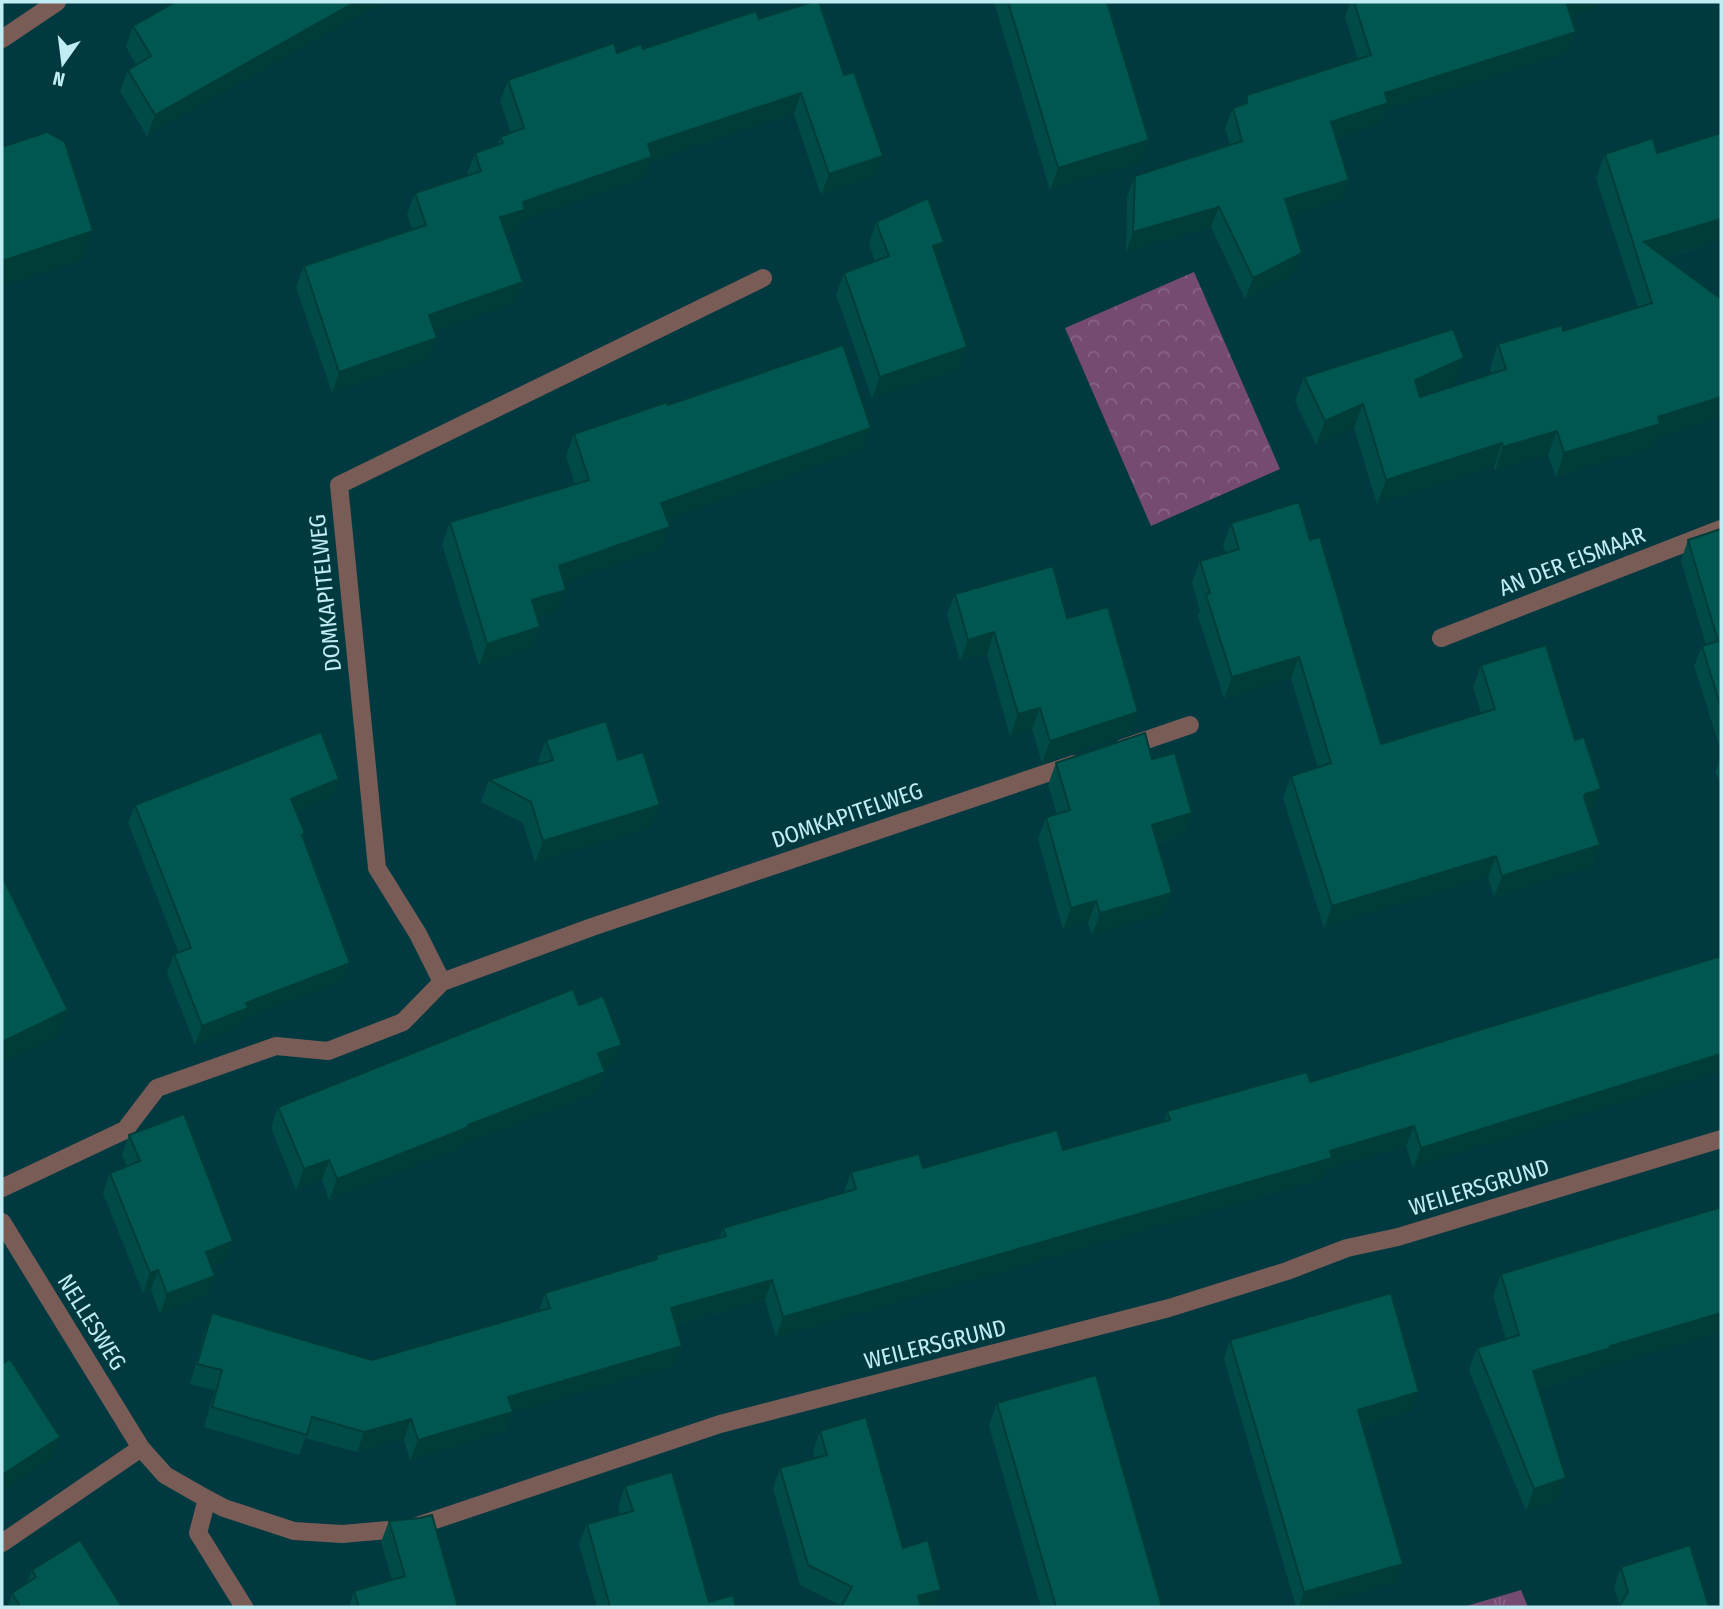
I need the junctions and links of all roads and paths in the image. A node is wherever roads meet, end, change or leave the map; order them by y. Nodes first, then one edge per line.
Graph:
1 (57, 2) edge
2 (2, 39) edge
3 (763, 278) dead end
4 (1721, 529) edge
5 (1441, 638) dead end
6 (1190, 725) dead end
7 (1112, 751) edge
8 (1086, 760) edge
9 (442, 982) junction
10 (1721, 1139) edge
11 (2, 1188) edge
12 (2, 1222) edge
13 (141, 1448) junction
14 (165, 1475) joint
15 (207, 1499) junction
16 (2, 1543) edge
17 (244, 1607) edge

1 - 2 street
3 - 9 street, DOMKAPITELWEG
4 - 5 street, AN DER EISMAAR
6 - 7 street
8 - 9 street, DOMKAPITELWEG
9 - 11 street, DOMKAPITELWEG
10 - 15 street, WEILERSGRUND
12 - 13 street, NELLESWEG
13 - 14 street, NELLESWEG
13 - 16 street
14 - 15 street, WEILERSGRUND
15 - 17 street

